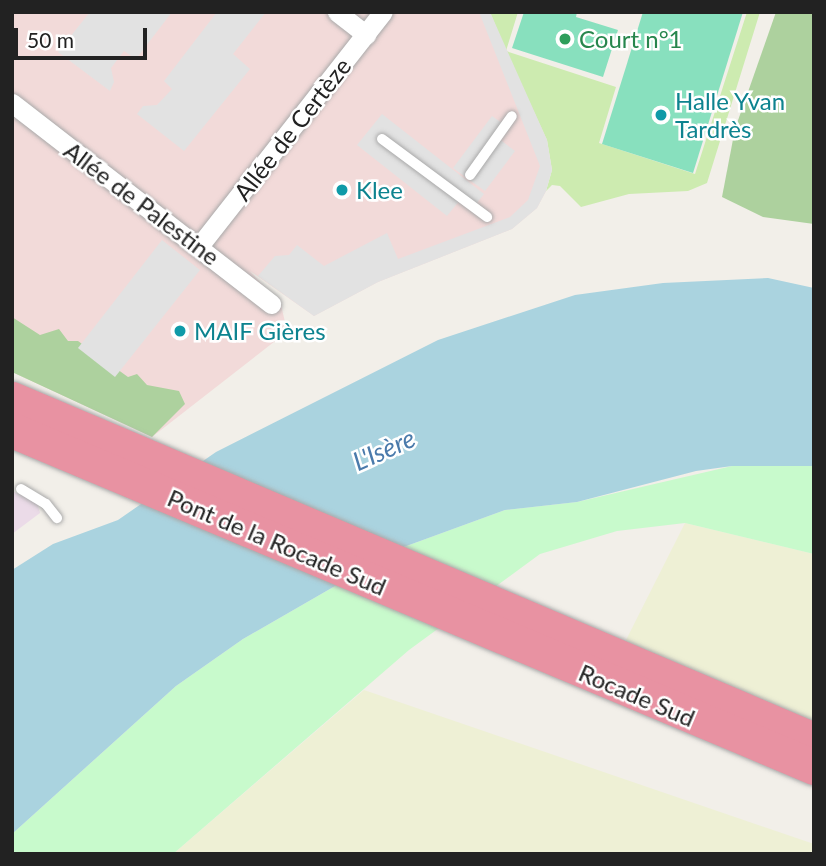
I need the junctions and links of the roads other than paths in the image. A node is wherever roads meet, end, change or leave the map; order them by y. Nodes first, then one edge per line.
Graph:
1 (337, 12) edge
2 (383, 12) edge
3 (366, 35) junction
4 (12, 103) edge
5 (512, 116) dead end
6 (382, 139) dead end
7 (470, 175) dead end
8 (487, 217) dead end
9 (200, 245) junction
10 (271, 304) dead end
11 (12, 399) edge
12 (12, 430) edge
13 (21, 489) dead end
14 (57, 518) dead end
15 (491, 602) joint
16 (462, 621) joint
17 (814, 740) edge
18 (814, 767) edge

1 - 3 street
2 - 3 street, Allée de Certèze
3 - 9 street, Allée de Certèze
4 - 9 street, Allée de Palestine
5 - 7 lane
6 - 8 lane
9 - 10 street, Allée de Palestine
11 - 15 highway, Pont de la Rocade Sud
12 - 16 highway, Pont de la Rocade Sud
13 - 14 lane
15 - 17 highway, Rocade Sud
16 - 18 highway, Rocade Sud

